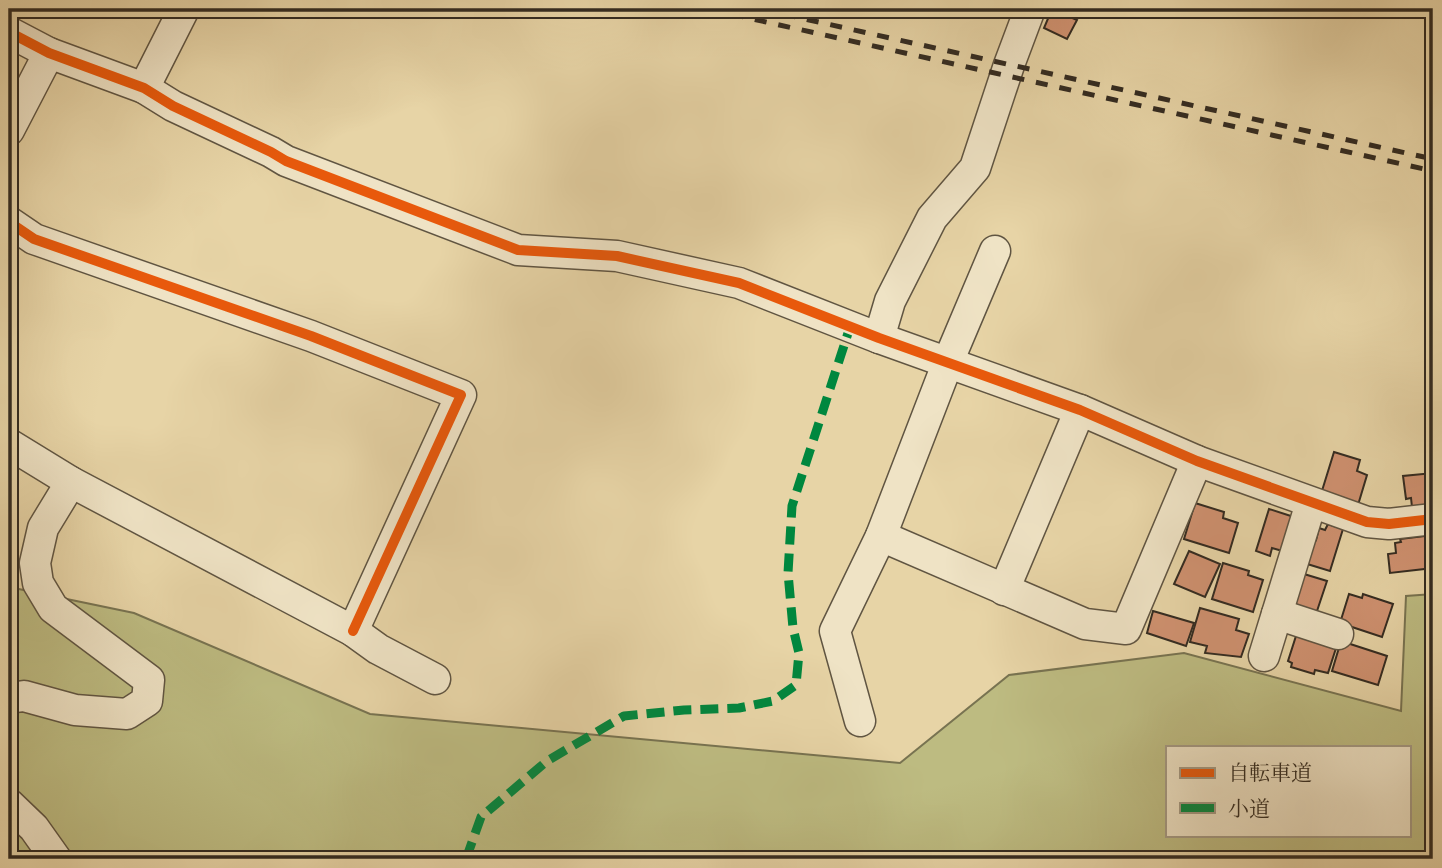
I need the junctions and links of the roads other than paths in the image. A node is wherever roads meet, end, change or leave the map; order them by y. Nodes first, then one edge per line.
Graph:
1 (184, 9) edge
2 (1030, 9) edge
3 (9, 32) edge
4 (49, 53) junction
5 (144, 88) junction
6 (9, 130) edge
7 (9, 222) edge
8 (995, 251) dead end
9 (879, 338) junction
10 (948, 362) junction
11 (1080, 410) junction
12 (9, 444) edge
13 (1197, 461) junction
14 (71, 482) junction
15 (1311, 503) junction
16 (1433, 519) edge
17 (881, 536) junction
18 (1004, 590) junction
19 (1277, 614) junction
20 (353, 631) junction
21 (1338, 634) dead end
22 (1264, 656) dead end
23 (435, 679) dead end
24 (9, 698) edge
25 (860, 721) dead end
26 (9, 804) edge
27 (56, 859) edge

1 - 5 street
2 - 9 street
3 - 4 street
4 - 5 street
4 - 6 street
5 - 9 street
7 - 20 street
8 - 10 street
9 - 10 street
10 - 11 street
10 - 17 street
11 - 13 street
11 - 18 street
12 - 14 street
13 - 15 street
13 - 18 street
14 - 20 street
14 - 24 street
15 - 16 street
15 - 19 street
17 - 18 street
17 - 25 street
19 - 21 street
19 - 22 street
20 - 23 street
26 - 27 street

